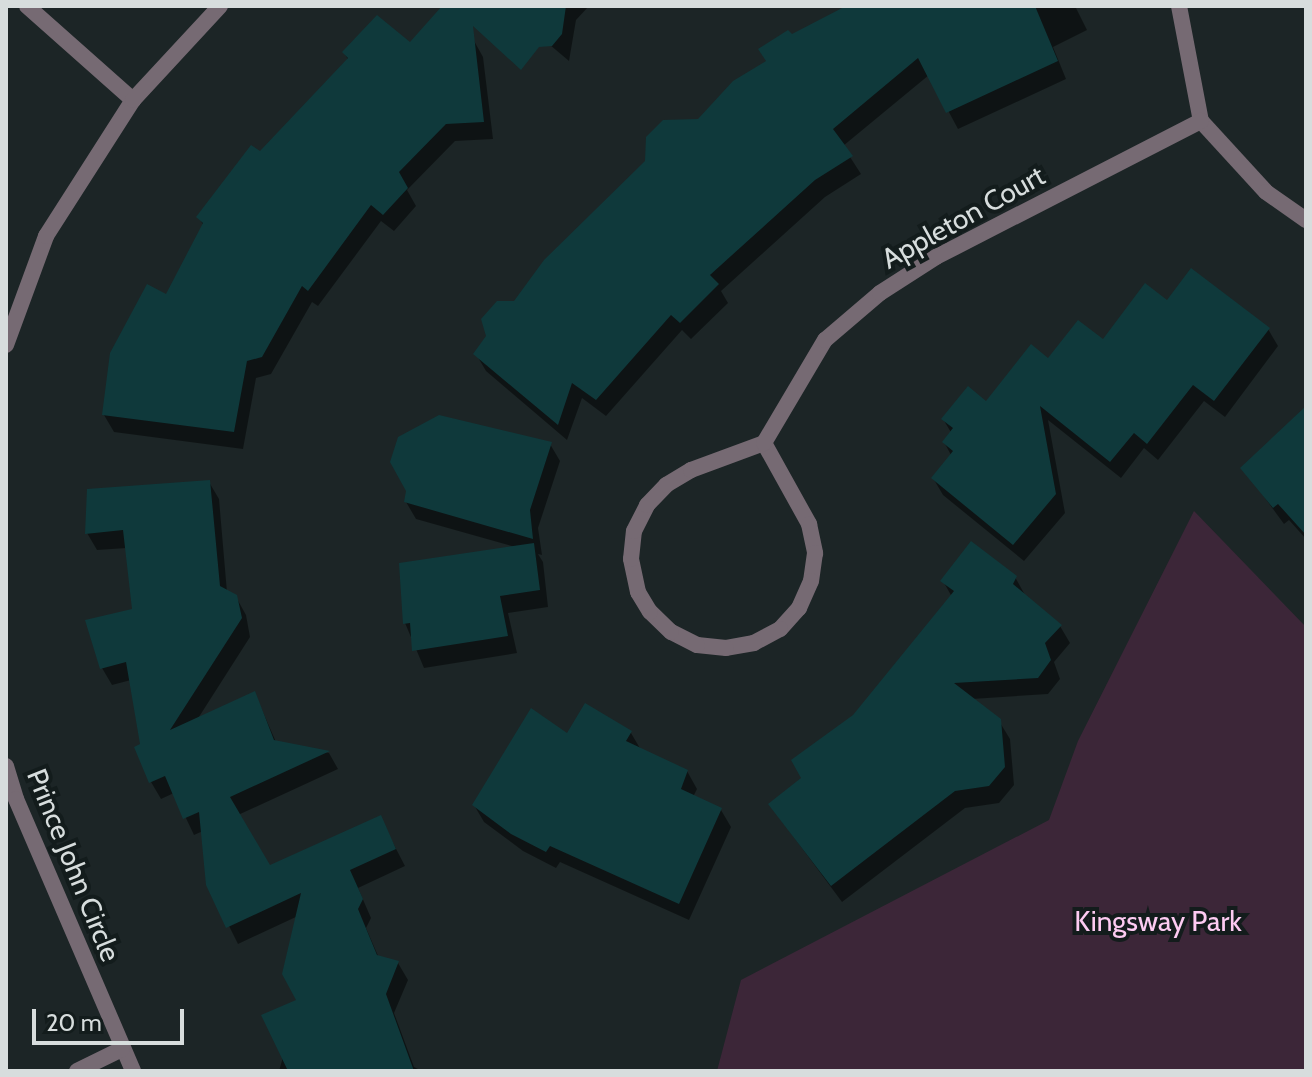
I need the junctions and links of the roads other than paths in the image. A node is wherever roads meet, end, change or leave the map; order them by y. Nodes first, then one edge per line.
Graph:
1 (27, 6) edge
2 (220, 6) edge
3 (1179, 6) edge
4 (133, 100) junction
5 (1201, 121) junction
6 (1306, 220) edge
7 (6, 345) edge
8 (764, 443) junction
9 (6, 766) edge
10 (122, 1049) junction
11 (77, 1071) edge
12 (133, 1071) edge

1 - 4 street
2 - 4 street
3 - 5 street
4 - 7 street
5 - 6 street
5 - 8 street, Appleton Court
8 - 8 street
9 - 10 street, Prince John Circle
10 - 11 street
10 - 12 street, Prince John Circle

